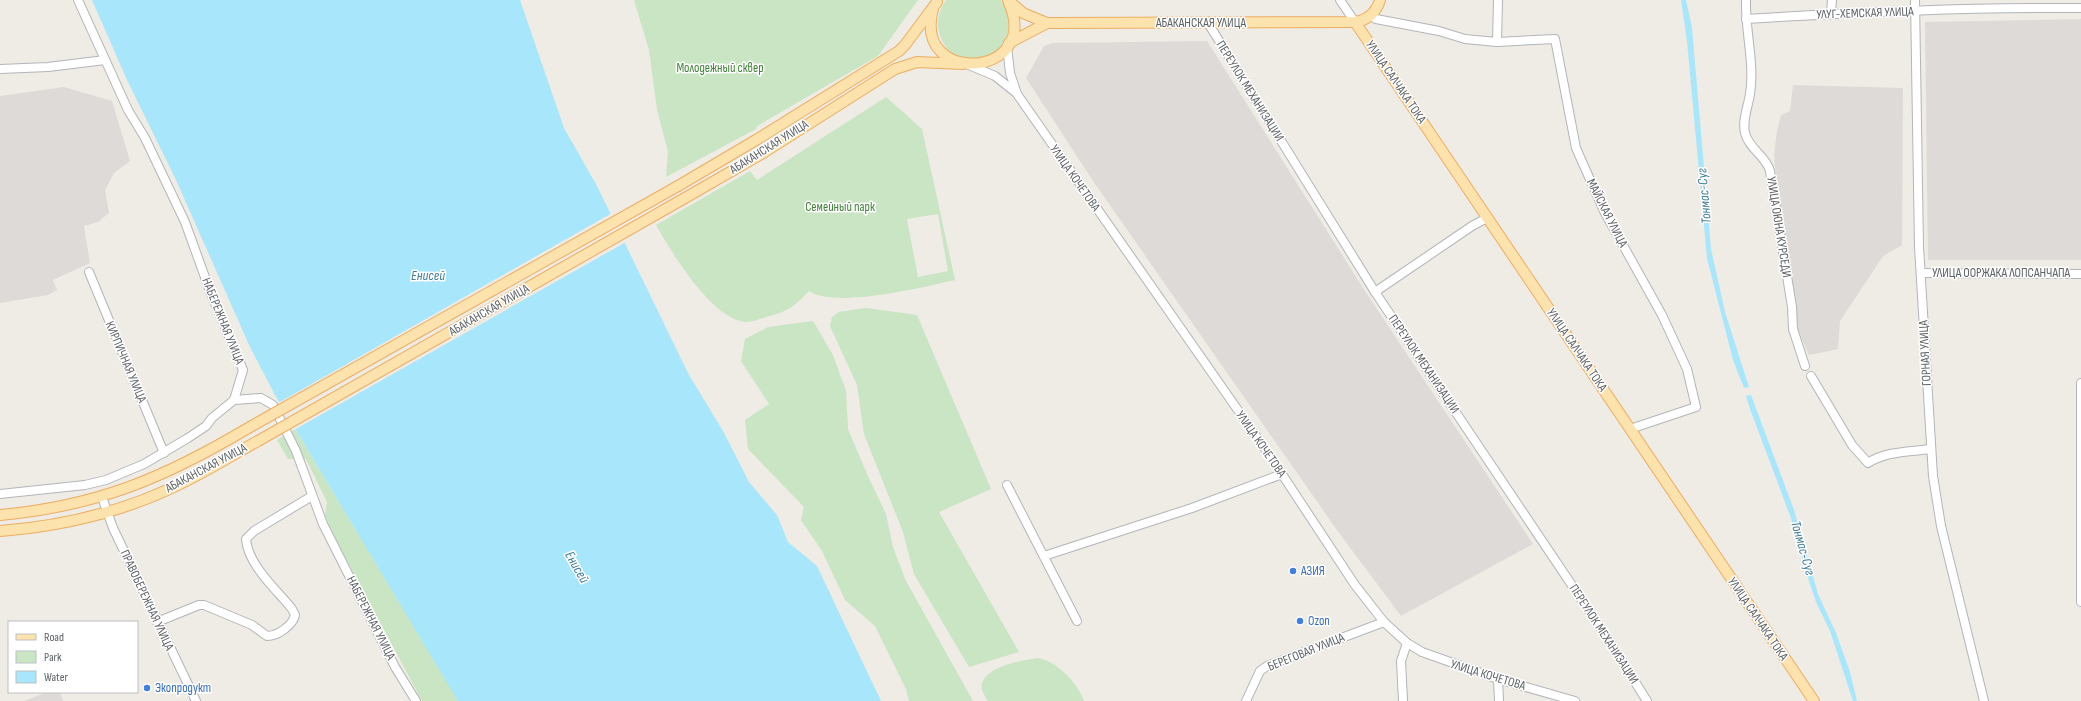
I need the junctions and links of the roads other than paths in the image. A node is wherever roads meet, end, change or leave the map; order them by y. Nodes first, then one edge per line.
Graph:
1 (78, 0) edge
2 (1007, 0) edge
3 (1340, 0) edge
4 (1380, 0) edge
5 (1498, 0) edge
6 (1746, 0) edge
7 (1832, 0) edge
8 (1914, 0) edge
9 (937, 1) edge
10 (2081, 8) edge
11 (1915, 12) junction
12 (1832, 13) junction
13 (1371, 16) junction
14 (1746, 19) junction
15 (1208, 22) junction
16 (1355, 22) junction
17 (1047, 23) junction
18 (1498, 42) junction
19 (1008, 45) junction
20 (104, 60) junction
21 (966, 64) junction
22 (0, 69) edge
23 (1017, 94) junction
24 (1487, 218) junction
25 (89, 272) dead end
26 (1921, 273) junction
27 (2081, 274) edge
28 (1376, 292) junction
29 (1805, 366) dead end
30 (1810, 376) dead end
31 (2081, 383) edge
32 (234, 400) junction
33 (1630, 429) junction
34 (1930, 449) junction
35 (164, 453) junction
36 (1282, 474) junction
37 (1008, 485) dead end
38 (0, 494) edge
39 (312, 496) junction
40 (102, 497) junction
41 (107, 512) junction
42 (0, 516) edge
43 (0, 532) edge
44 (1044, 556) junction
45 (2081, 602) edge
46 (1077, 621) dead end
47 (157, 622) junction
48 (1384, 622) junction
49 (1407, 643) junction
50 (1498, 679) junction
51 (196, 701) edge
52 (416, 701) edge
53 (1246, 701) edge
54 (1403, 701) edge
55 (1499, 701) edge
56 (1575, 701) edge
57 (1647, 701) edge
58 (1814, 701) edge
59 (1984, 701) edge

1 - 20 street, НАБЕРЕЖНАЯ УЛИЦА
2 - 17 main road, АБАКАНСКАЯ УЛИЦА
2 - 19 main road
3 - 16 street, УЛИЦА САЛЧАКА ТОКА
4 - 13 main road
5 - 18 street
6 - 14 street, УЛИЦА ОЮНА КУРСЕДИ
7 - 12 street
8 - 11 street, ГОРНАЯ УЛИЦА
9 - 21 main road
9 - 40 main road, АБАКАНСКАЯ УЛИЦА, bridge
10 - 11 street, УЛУГ-ХЕМСКАЯ УЛИЦА
11 - 12 street, УЛУГ-ХЕМСКАЯ УЛИЦА
11 - 26 street, ГОРНАЯ УЛИЦА
12 - 14 street, УЛУГ-ХЕМСКАЯ УЛИЦА
13 - 16 main road
13 - 18 street
14 - 29 street, УЛИЦА ОЮНА КУРСЕДИ
15 - 16 main road, АБАКАНСКАЯ УЛИЦА
15 - 17 main road, АБАКАНСКАЯ УЛИЦА
15 - 28 street, ПЕРЕУЛОК МЕХАНИЗАЦИИ
16 - 24 main road, УЛИЦА САЛЧАКА ТОКА
17 - 19 main road, АБАКАНСКАЯ УЛИЦА
18 - 33 street, МАЙСКАЯ УЛИЦА
19 - 21 main road, АБАКАНСКАЯ УЛИЦА
19 - 23 street, УЛИЦА КОЧЕТОВА
20 - 22 street
20 - 32 street, НАБЕРЕЖНАЯ УЛИЦА
21 - 23 street, УЛИЦА КОЧЕТОВА
21 - 41 main road, АБАКАНСКАЯ УЛИЦА, bridge
23 - 36 street, УЛИЦА КОЧЕТОВА
24 - 28 street
24 - 33 main road, УЛИЦА САЛЧАКА ТОКА
25 - 35 street, КИРПИЧНАЯ УЛИЦА
26 - 27 street, УЛИЦА ООРЖАКА ЛОПСАНЧАПА
26 - 34 street, ГОРНАЯ УЛИЦА
28 - 57 street, ПЕРЕУЛОК МЕХАНИЗАЦИИ
30 - 34 street
31 - 45 street
32 - 35 street
32 - 39 street, НАБЕРЕЖНАЯ УЛИЦА
33 - 58 main road, УЛИЦА САЛЧАКА ТОКА
34 - 59 street, ГОРНАЯ УЛИЦА
35 - 38 street
36 - 44 street
36 - 48 street, УЛИЦА КОЧЕТОВА
37 - 44 street
39 - 47 street
39 - 52 street, НАБЕРЕЖНАЯ УЛИЦА
40 - 41 street, ПРАВОБЕРЕЖНАЯ УЛИЦА
40 - 42 main road, АБАКАНСКАЯ УЛИЦА
41 - 43 main road, АБАКАНСКАЯ УЛИЦА
41 - 47 street, ПРАВОБЕРЕЖНАЯ УЛИЦА
44 - 46 street
47 - 51 street, ПРАВОБЕРЕЖНАЯ УЛИЦА
48 - 49 street, УЛИЦА КОЧЕТОВА
48 - 53 street, БЕРЕГОВАЯ УЛИЦА
49 - 50 street, УЛИЦА КОЧЕТОВА
49 - 54 street
50 - 55 street
50 - 56 street, УЛИЦА КОЧЕТОВА

